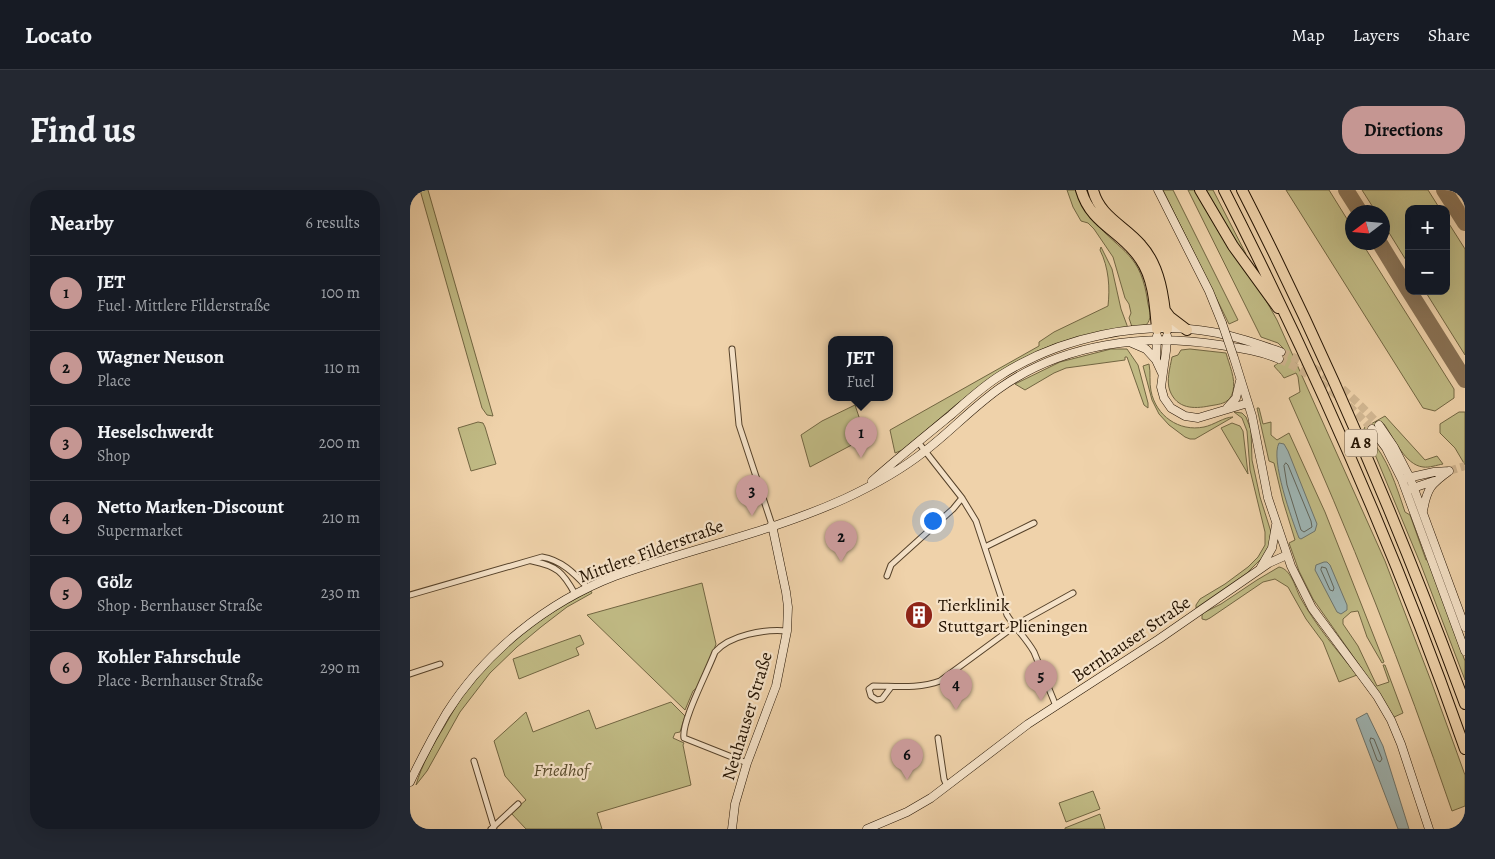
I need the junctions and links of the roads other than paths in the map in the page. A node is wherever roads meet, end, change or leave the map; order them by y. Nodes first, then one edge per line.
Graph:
1 (1081, 190) edge
2 (1093, 190) edge
3 (1158, 190) edge
4 (1200, 190) edge
5 (1224, 190) edge
6 (1242, 190) edge
7 (1164, 309) junction
8 (1290, 323) junction
9 (1187, 330) junction
10 (1162, 334) junction
11 (1128, 341) junction
12 (732, 349) dead end
13 (1156, 360) junction
14 (1162, 374) junction
15 (1240, 376) junction
16 (1248, 403) junction
17 (1226, 409) junction
18 (1375, 427) tunnel mouth
19 (918, 442) junction
20 (926, 451) junction
21 (1406, 479) junction
22 (1436, 480) junction
23 (864, 488) junction
24 (1409, 489) junction
25 (962, 498) junction
26 (1423, 512) junction
27 (1034, 523) dead end
28 (1276, 523) junction
29 (772, 525) junction
30 (985, 547) junction
31 (1287, 555) junction
32 (529, 561) junction
33 (1258, 571) junction
34 (886, 576) dead end
35 (586, 587) junction
36 (1073, 593) dead end
37 (575, 594) junction
38 (410, 595) edge
39 (1465, 626) edge
40 (1014, 627) junction
41 (787, 631) junction
42 (1465, 651) edge
43 (440, 664) dead end
44 (410, 674) edge
45 (891, 687) dead end
46 (1465, 704) edge
47 (1056, 706) junction
48 (938, 738) dead end
49 (1465, 749) edge
50 (474, 761) dead end
51 (747, 763) junction
52 (410, 782) edge
53 (947, 786) junction
54 (518, 804) dead end
55 (492, 828) edge
56 (732, 829) edge
57 (867, 829) edge
58 (1429, 829) edge

1 - 10 highway
2 - 7 highway
3 - 15 main road, bridge
4 - 8 highway
5 - 8 highway, A 8
6 - 46 highway, A 8
7 - 9 highway
7 - 10 highway
8 - 49 highway, A 8
9 - 10 main road
9 - 10 main road
10 - 11 main road, Mittlere Filderstraße
10 - 13 main road
10 - 14 main road
10 - 19 main road, Mittlere Filderstraße
11 - 13 main road
11 - 20 main road, Mittlere Filderstraße
12 - 29 street, Neuhauser Straße
13 - 14 main road
14 - 17 main road
15 - 16 main road
15 - 17 main road
16 - 17 main road
16 - 28 main road
18 - 21 main road
19 - 20 street
19 - 23 main road, Mittlere Filderstraße
20 - 23 main road, Mittlere Filderstraße
20 - 25 street
21 - 22 main road
21 - 24 main road
22 - 24 main road
22 - 26 main road
23 - 29 main road, Mittlere Filderstraße
24 - 26 main road
24 - 42 main road
25 - 30 street
25 - 34 street
26 - 39 main road
27 - 30 street
28 - 31 main road
28 - 33 main road
29 - 35 main road, Mittlere Filderstraße
29 - 41 main road, Neuhauser Straße
30 - 40 street
31 - 33 main road, Bernhauser Straße
31 - 58 main road
32 - 35 street
32 - 37 street
32 - 38 street
33 - 47 main road, Bernhauser Straße
35 - 37 main road, Mittlere Filderstraße
36 - 40 street
37 - 52 main road, Mittlere Filderstraße
40 - 45 street
40 - 47 street
41 - 51 main road, Neuhauser Straße
41 - 51 street
43 - 44 street
47 - 53 main road, Bernhauser Straße
48 - 53 street
50 - 55 street
51 - 56 main road, Neuhauser Straße
53 - 57 main road, Bernhauser Straße
54 - 55 street

